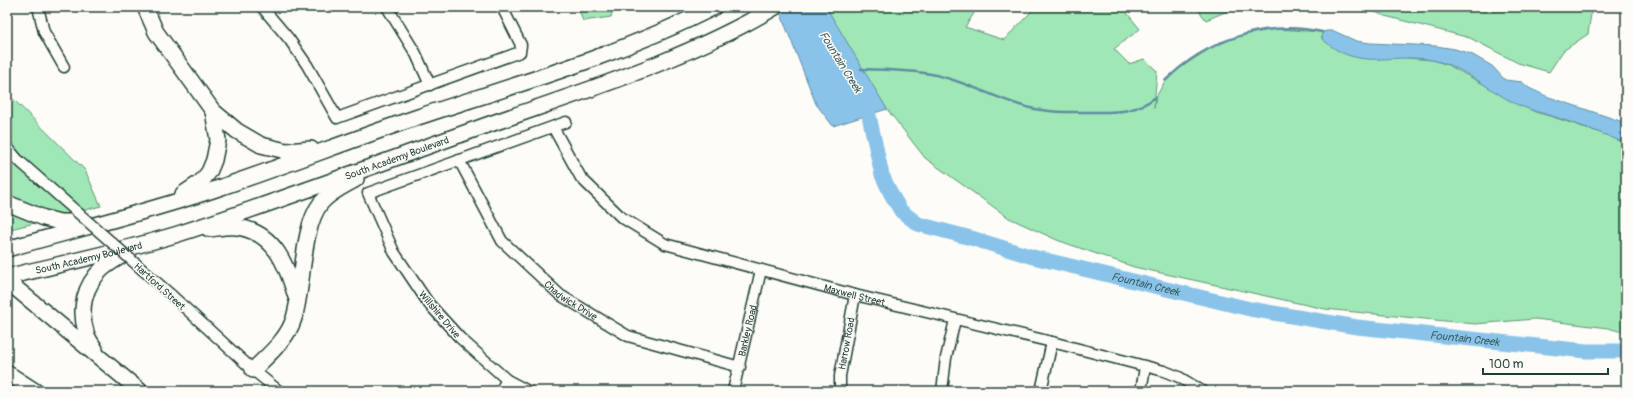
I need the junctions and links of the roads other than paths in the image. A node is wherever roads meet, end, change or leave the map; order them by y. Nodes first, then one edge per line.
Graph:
1 (38, 7) edge
2 (145, 7) edge
3 (262, 7) edge
4 (387, 7) edge
5 (502, 7) edge
6 (714, 7) edge
7 (775, 7) edge
8 (64, 67) dead end
9 (430, 85) junction
10 (213, 111) junction
11 (566, 122) dead end
12 (554, 127) junction
13 (349, 140) junction
14 (7, 147) edge
15 (401, 156) junction
16 (459, 160) junction
17 (7, 203) edge
18 (142, 212) junction
19 (108, 220) junction
20 (178, 233) junction
21 (136, 246) junction
22 (7, 249) edge
23 (761, 270) junction
24 (7, 276) edge
25 (7, 282) edge
26 (855, 295) junction
27 (298, 302) junction
28 (954, 320) junction
29 (1052, 342) junction
30 (99, 356) junction
31 (740, 367) junction
32 (1145, 367) junction
33 (253, 370) junction
34 (7, 373) edge
35 (507, 380) junction
36 (35, 391) edge
37 (140, 391) edge
38 (279, 391) edge
39 (500, 391) edge
40 (528, 391) edge
41 (733, 391) edge
42 (840, 391) edge
43 (942, 391) edge
44 (1041, 391) edge
45 (1141, 391) edge
46 (1202, 391) edge

1 - 8 street
2 - 10 highway
3 - 9 street
4 - 9 street
5 - 9 street
6 - 13 highway
7 - 15 highway, South Academy Boulevard
10 - 13 highway
10 - 18 highway
11 - 12 street
12 - 16 street
12 - 23 street, Maxwell Street
13 - 18 highway
14 - 33 street, Hartford Street, bridge
15 - 20 highway, South Academy Boulevard
15 - 27 highway
16 - 31 street, Chadwick Drive
16 - 35 street, Willshire Drive
17 - 19 highway
18 - 19 highway
19 - 22 highway
20 - 21 highway, South Academy Boulevard
20 - 27 highway
21 - 24 highway, South Academy Boulevard
21 - 30 highway
23 - 26 street, Maxwell Street
23 - 31 street, Barkley Road
25 - 30 highway
26 - 28 street, Maxwell Street
26 - 42 street, Harrow Road
27 - 33 highway
28 - 29 street, Maxwell Street
28 - 43 street
29 - 32 street, Maxwell Street
29 - 44 street
30 - 37 highway
31 - 41 street, Barkley Road
32 - 45 street
32 - 46 street, Maxwell Street
33 - 38 street, Hartford Street
34 - 36 highway
35 - 39 street
35 - 40 street, Willshire Drive

